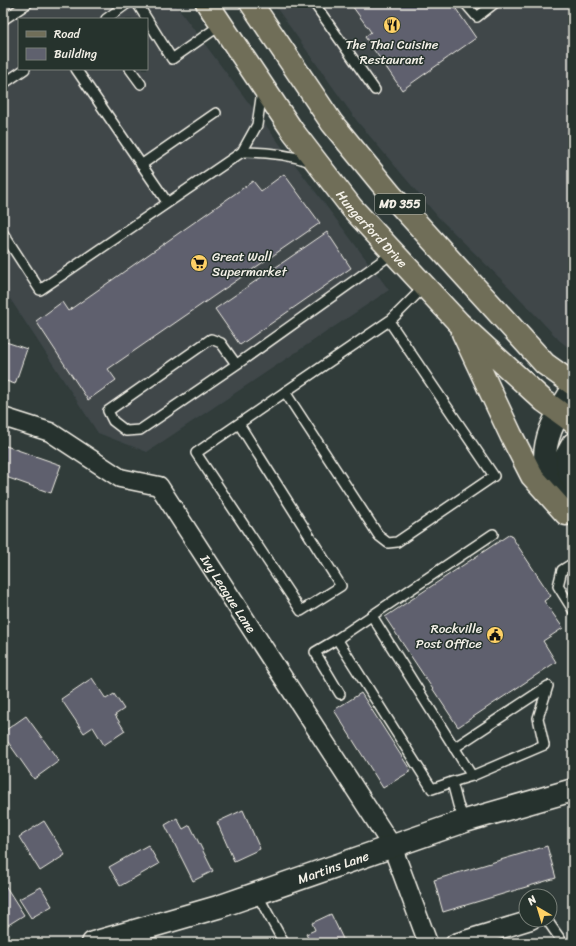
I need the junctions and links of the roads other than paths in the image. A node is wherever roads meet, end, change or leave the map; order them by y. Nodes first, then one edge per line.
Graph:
1 (28, 3) edge
2 (128, 3) edge
3 (137, 3) edge
4 (208, 3) edge
5 (252, 3) edge
6 (314, 3) edge
7 (465, 3) edge
8 (495, 3) edge
9 (107, 18) edge
10 (146, 18) edge
11 (3, 20) edge
12 (148, 21) edge
13 (222, 24) junction
14 (24, 70) edge
15 (77, 70) edge
16 (131, 70) edge
17 (3, 84) edge
18 (141, 84) dead end
19 (262, 85) junction
20 (375, 90) dead end
21 (216, 113) dead end
22 (242, 152) junction
23 (318, 164) junction
24 (141, 165) junction
25 (167, 202) junction
26 (3, 233) edge
27 (393, 253) junction
28 (425, 286) junction
29 (389, 321) junction
30 (459, 323) junction
31 (236, 364) junction
32 (573, 384) edge
33 (573, 389) edge
34 (285, 392) junction
35 (3, 417) edge
36 (566, 417) edge
37 (239, 424) junction
38 (573, 444) edge
39 (571, 511) edge
40 (493, 534) dead end
41 (573, 563) edge
42 (573, 610) edge
43 (372, 616) junction
44 (337, 639) junction
45 (340, 694) dead end
46 (454, 748) junction
47 (472, 776) junction
48 (452, 782) junction
49 (573, 790) edge
50 (465, 821) junction
51 (392, 846) junction
52 (257, 894) junction
53 (518, 924) edge
54 (553, 928) edge
55 (92, 943) edge
56 (284, 943) edge
57 (428, 943) edge
58 (455, 943) edge
59 (563, 943) edge

1 - 11 lane
2 - 9 lane
3 - 10 lane
4 - 13 main road, Hungerford Drive / MD 355
5 - 32 main road, MD 355
6 - 20 lane
7 - 8 lane
12 - 13 lane
13 - 19 main road, Hungerford Drive / MD 355
14 - 17 lane
15 - 24 lane
16 - 18 lane
19 - 22 lane
19 - 23 main road, Hungerford Drive / MD 355
21 - 24 lane
22 - 23 lane
22 - 25 lane
23 - 27 main road, Hungerford Drive / MD 355
24 - 25 lane
25 - 26 lane
27 - 28 main road, Hungerford Drive / MD 355
27 - 31 lane
28 - 29 lane
28 - 30 main road, Hungerford Drive / MD 355
29 - 34 lane
29 - 34 lane
30 - 36 main road, Hungerford Drive / MD 355
30 - 39 main road
31 - 31 lane
33 - 36 street
34 - 37 lane
35 - 51 street, Ivy League Lane
36 - 39 street
37 - 37 lane
38 - 39 street
40 - 43 lane
41 - 42 lane
43 - 44 lane
43 - 46 lane
44 - 45 lane
44 - 48 lane
46 - 47 lane
46 - 47 lane
47 - 48 lane
48 - 50 lane
49 - 50 street, Martins Lane
50 - 51 street, Martins Lane
51 - 52 street, Martins Lane
51 - 57 street, Ivy League Lane
52 - 55 street, Martins Lane
52 - 56 lane
53 - 58 street
54 - 59 lane

